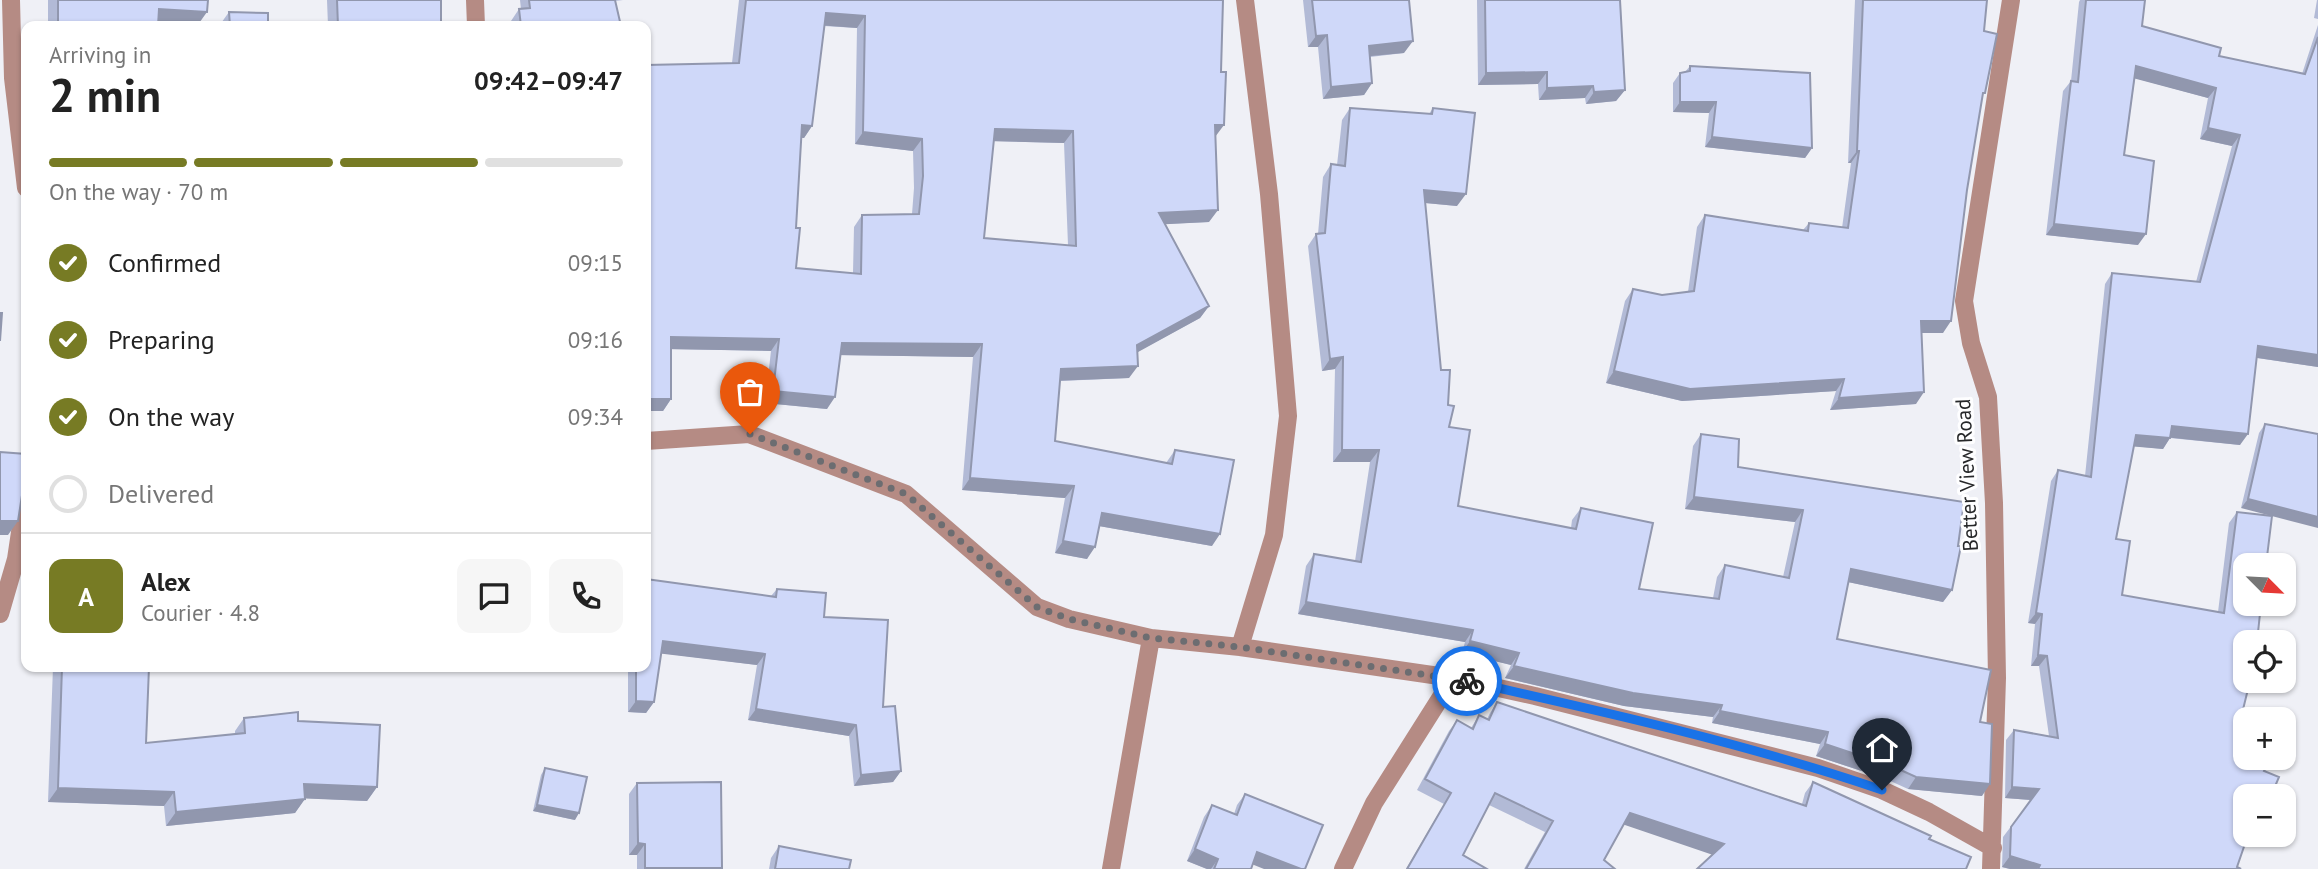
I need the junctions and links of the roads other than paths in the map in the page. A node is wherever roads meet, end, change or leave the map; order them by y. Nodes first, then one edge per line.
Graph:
1 (11, 0) edge
2 (475, 0) edge
3 (1245, 0) edge
4 (2011, 0) edge
5 (476, 21) edge
6 (21, 146) edge
7 (651, 441) edge
8 (21, 526) edge
9 (0, 614) edge
10 (1151, 638) junction
11 (1240, 647) junction
12 (1453, 678) junction
13 (1993, 848) junction
14 (1111, 869) edge
15 (1343, 869) edge
16 (1991, 869) edge

1 - 6 street
2 - 5 street
3 - 11 street
4 - 13 street, Better View Road
7 - 10 street
8 - 9 street
10 - 11 street
10 - 14 street
11 - 12 street
12 - 13 street
12 - 15 street
13 - 16 street, Better View Road

